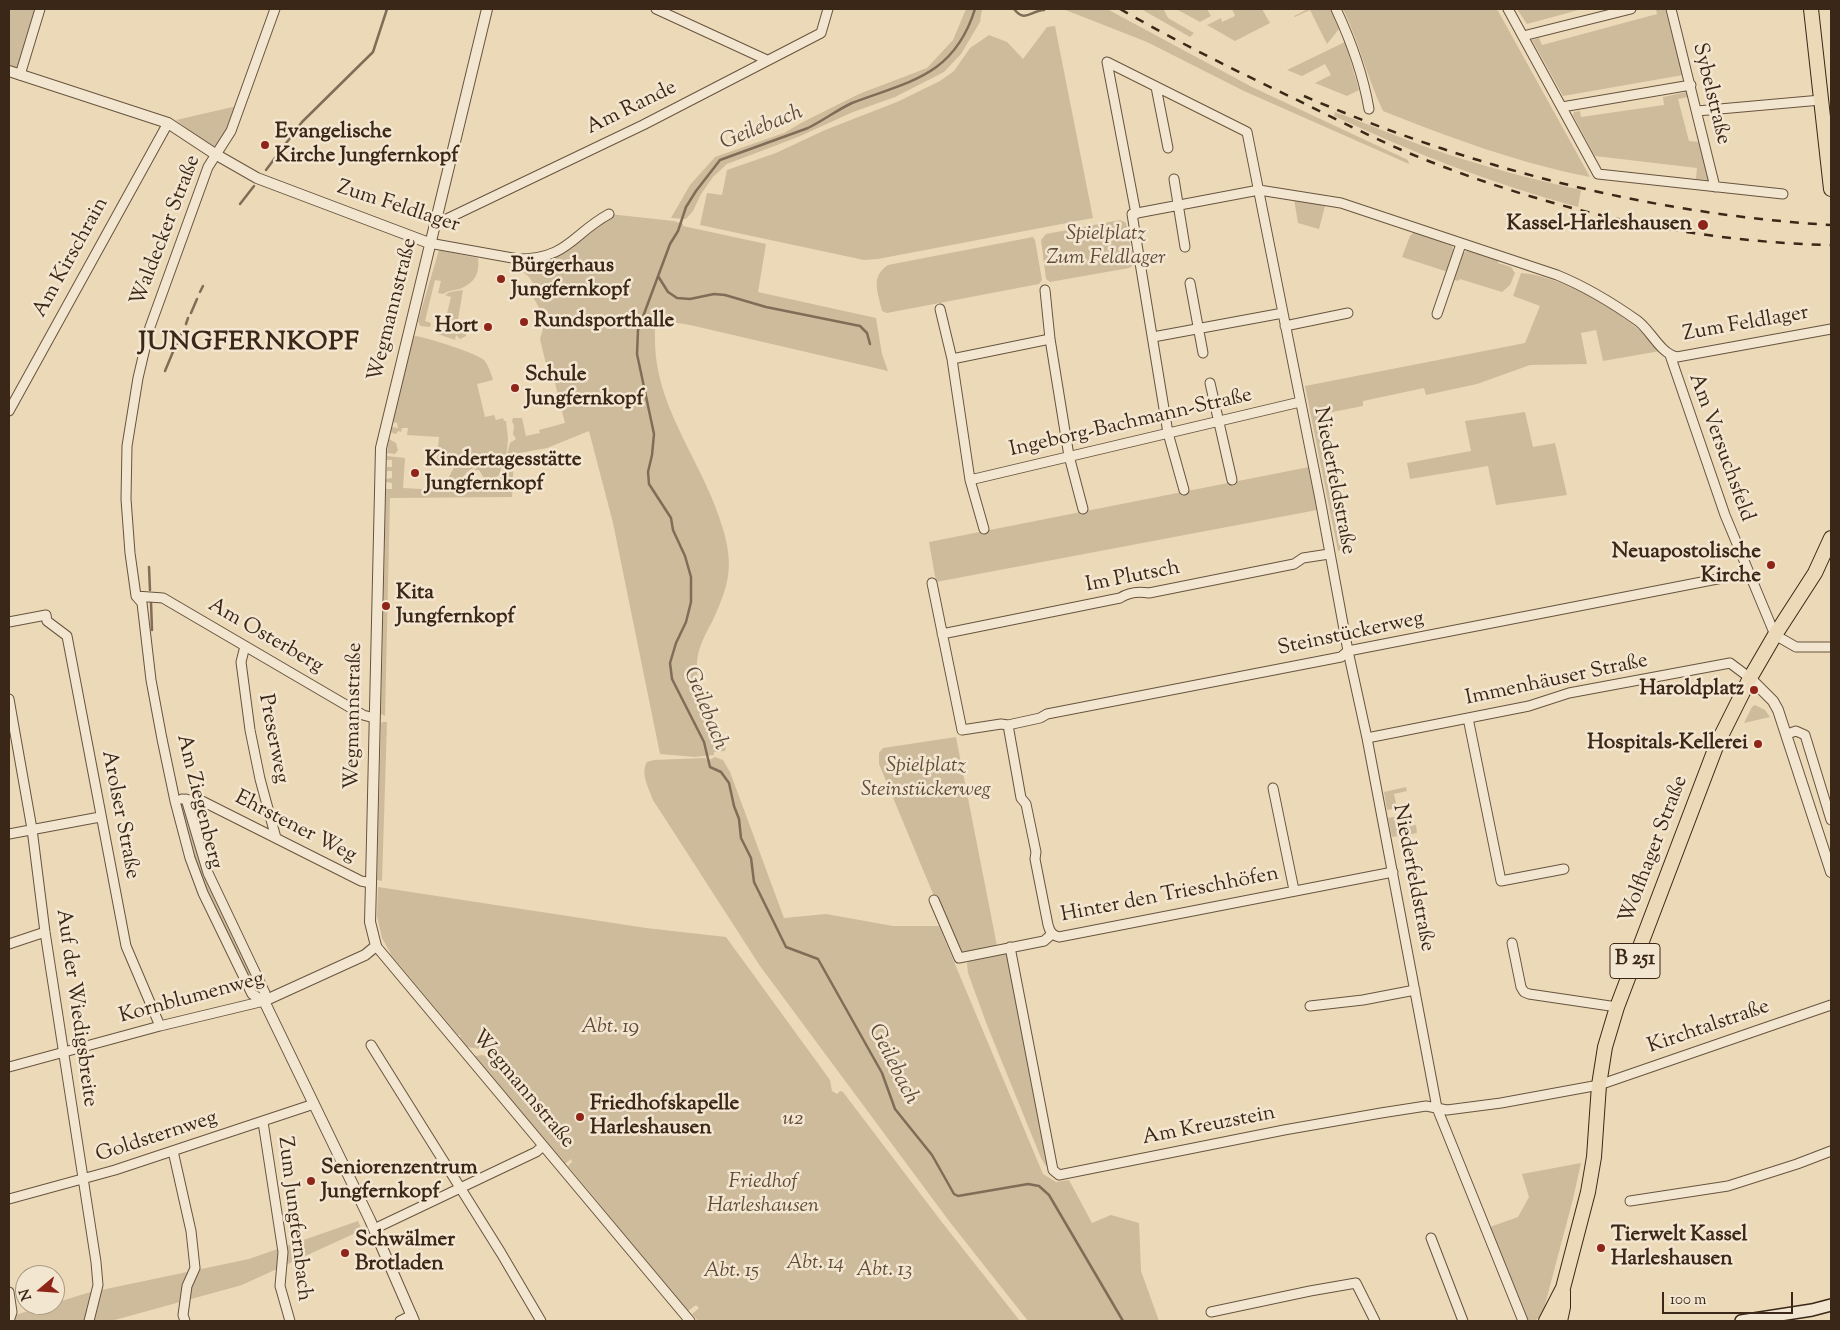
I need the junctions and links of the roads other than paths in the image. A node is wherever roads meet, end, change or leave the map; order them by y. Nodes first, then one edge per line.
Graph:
1 (40, 9) edge
2 (275, 9) edge
3 (487, 9) edge
4 (656, 9) edge
5 (828, 9) edge
6 (1336, 9) edge
7 (1508, 9) edge
8 (1631, 9) edge
9 (1671, 9) edge
10 (1811, 9) edge
11 (1523, 36) junction
12 (767, 60) junction
13 (9, 71) edge
14 (20, 74) junction
15 (1690, 85) junction
16 (1156, 87) junction
17 (1821, 100) junction
18 (1562, 107) junction
19 (1368, 109) dead end
20 (1697, 111) junction
21 (168, 123) junction
22 (1168, 148) dead end
23 (215, 154) junction
24 (1174, 179) dead end
25 (1715, 187) junction
26 (1831, 189) edge
27 (1258, 190) junction
28 (1783, 194) dead end
29 (1179, 206) junction
30 (609, 214) dead end
31 (1134, 214) junction
32 (434, 224) junction
33 (429, 243) junction
34 (1461, 244) junction
35 (1185, 247) dead end
36 (1190, 283) dead end
37 (1044, 290) dead end
38 (940, 309) dead end
39 (1283, 313) junction
40 (1348, 313) dead end
41 (1437, 314) dead end
42 (1286, 326) junction
43 (1198, 328) junction
44 (1831, 328) edge
45 (1153, 336) junction
46 (1050, 340) junction
47 (1204, 353) dead end
48 (1670, 355) junction
49 (952, 359) junction
50 (1210, 382) dead end
51 (1300, 402) junction
52 (9, 410) edge
53 (1218, 421) junction
54 (1168, 433) junction
55 (1069, 456) junction
56 (970, 480) junction
57 (1232, 480) dead end
58 (1184, 490) dead end
59 (1083, 509) dead end
60 (984, 529) dead end
61 (1831, 538) edge
62 (1330, 554) junction
63 (1748, 573) junction
64 (932, 583) dead end
65 (136, 596) junction
66 (9, 622) edge
67 (942, 634) junction
68 (1775, 635) junction
69 (245, 646) junction
70 (1831, 646) edge
71 (1348, 651) junction
72 (1750, 678) junction
73 (9, 699) edge
74 (374, 718) junction
75 (1468, 718) junction
76 (1008, 725) junction
77 (1787, 734) junction
78 (1367, 738) junction
79 (1273, 788) dead end
80 (186, 799) junction
81 (175, 801) junction
82 (100, 817) junction
83 (1831, 818) edge
84 (1816, 822) junction
85 (32, 829) junction
86 (9, 834) edge
87 (276, 838) junction
88 (1564, 869) dead end
89 (1393, 872) junction
90 (1831, 872) edge
91 (370, 883) junction
92 (1294, 890) junction
93 (934, 900) dead end
94 (1050, 930) junction
95 (45, 932) junction
96 (1512, 943) dead end
97 (9, 944) edge
98 (376, 946) junction
99 (1010, 947) junction
100 (1415, 990) junction
101 (264, 1001) junction
102 (1831, 1005) edge
103 (1310, 1006) dead end
104 (1617, 1007) junction
105 (160, 1026) junction
106 (371, 1045) dead end
107 (63, 1053) junction
108 (9, 1067) edge
109 (1599, 1085) junction
110 (314, 1104) junction
111 (1437, 1108) junction
112 (263, 1122) junction
113 (543, 1146) junction
114 (173, 1151) junction
115 (1831, 1151) edge
116 (83, 1180) junction
117 (460, 1188) junction
118 (9, 1199) edge
119 (1630, 1202) dead end
120 (374, 1229) junction
121 (1431, 1238) dead end
122 (1563, 1288) junction
123 (9, 1292) edge
124 (1831, 1305) edge
125 (1211, 1312) dead end
126 (413, 1318) edge
127 (9, 1321) edge
128 (89, 1321) edge
129 (185, 1321) edge
130 (290, 1321) edge
131 (400, 1321) edge
132 (541, 1321) edge
133 (690, 1321) edge
134 (1375, 1321) edge
135 (1463, 1321) edge
136 (1523, 1321) edge
137 (1546, 1321) edge
138 (1560, 1321) edge
139 (1741, 1321) edge

1 - 14 street
2 - 23 street, Waldecker Straße
3 - 32 street, Wegmannstraße
4 - 12 street
5 - 12 street, Am Rande
6 - 19 street
7 - 11 street
8 - 11 street
9 - 15 street, Sybelstraße
10 - 17 main road
11 - 18 street
12 - 32 street, Am Rande
13 - 14 street, Zum Feldlager
14 - 21 street, Zum Feldlager
15 - 18 street
15 - 20 street, Sybelstraße
16 - 22 street
16 - 27 street, Niederfeldstraße
16 - 31 street, Niederfeldstraße
17 - 20 street
17 - 26 main road
18 - 25 street
20 - 25 street, Sybelstraße
21 - 23 street, Zum Feldlager
21 - 52 street, Am Kirschrain
23 - 33 street, Zum Feldlager
23 - 65 street, Waldecker Straße
24 - 29 street
25 - 28 street
27 - 29 street, Zum Feldlager
27 - 34 street, Zum Feldlager
27 - 39 street, Niederfeldstraße
29 - 31 street, Zum Feldlager
29 - 35 street
30 - 33 street, Zum Feldlager
31 - 45 street
32 - 33 street, Wegmannstraße
33 - 74 street, Wegmannstraße
34 - 41 street
34 - 48 street, Zum Feldlager
36 - 43 street
37 - 46 street
38 - 49 street
39 - 42 street, Niederfeldstraße
39 - 43 street
40 - 42 street
42 - 51 street, Niederfeldstraße
43 - 45 street
43 - 47 street
44 - 48 street, Zum Feldlager
45 - 54 street
46 - 49 street
46 - 55 street
48 - 63 street, Am Versuchsfeld
49 - 56 street
50 - 53 street
51 - 53 street, Ingeborg-Bachmann-Straße
51 - 62 street, Niederfeldstraße
53 - 54 street, Ingeborg-Bachmann-Straße
53 - 57 street
54 - 55 street, Ingeborg-Bachmann-Straße
54 - 58 street
55 - 56 street, Ingeborg-Bachmann-Straße
55 - 59 street
56 - 60 street
61 - 68 main road, Wolfhager Straße / B 251
62 - 67 street, Im Plutsch
62 - 71 street, Niederfeldstraße
63 - 68 street, Am Versuchsfeld
63 - 71 street, Steinstückerweg
64 - 67 street
65 - 69 street, Am Osterberg
65 - 81 street, Am Ziegenberg
66 - 82 street, Arolser Straße
67 - 76 street, Steinstückerweg
68 - 70 street
68 - 72 main road, Wolfhager Straße / B 251
69 - 74 street, Am Osterberg
69 - 87 street, Preserweg
71 - 76 street, Steinstückerweg
71 - 78 street, Niederfeldstraße
72 - 75 street, Immenhäuser Straße
72 - 77 street
72 - 104 main road, Wolfhager Straße / B 251
73 - 85 street, Auf der Wiedigsbreite
74 - 91 street, Wegmannstraße
75 - 78 street, Immenhäuser Straße
75 - 88 street
76 - 94 street
77 - 83 street
77 - 84 street
78 - 89 street, Niederfeldstraße
79 - 92 street, Hinter den Trieschhöfen
80 - 81 street, Ehrstener Weg
80 - 87 street, Ehrstener Weg
80 - 101 street, Am Ziegenberg
81 - 101 street, Am Ziegenberg
82 - 85 street
82 - 105 street, Arolser Straße
83 - 84 street
84 - 90 street
85 - 86 street
85 - 95 street, Auf der Wiedigsbreite
87 - 91 street, Ehrstener Weg
89 - 92 street, Hinter den Trieschhöfen
89 - 100 street, Niederfeldstraße
91 - 98 street, Wegmannstraße
92 - 94 street, Hinter den Trieschhöfen
93 - 99 street, Hinter den Trieschhöfen
94 - 99 street, Hinter den Trieschhöfen
95 - 97 street
95 - 107 street, Auf der Wiedigsbreite
96 - 104 street
98 - 101 street, Kornblumenweg
98 - 113 street, Wegmannstraße
99 - 111 street, Am Kreuzstein
100 - 103 street
100 - 111 street, Niederfeldstraße
101 - 105 street, Kornblumenweg
101 - 110 street, Am Ziegenberg
102 - 109 street, Kirchtalstraße
104 - 109 main road, Wolfhager Straße / B 251
105 - 107 street, Kornblumenweg
106 - 117 street
107 - 108 street, Kornblumenweg
107 - 116 street, Auf der Wiedigsbreite
109 - 111 street, Am Kreuzstein
109 - 122 main road, Wolfhager Straße / B 251
110 - 112 street, Goldsternweg
110 - 120 street, Am Ziegenberg
111 - 136 street, Niederfeldstraße
112 - 114 street, Goldsternweg
112 - 130 street, Zum Jungfernbach
113 - 117 street
113 - 133 street, Wegmannstraße
114 - 116 street, Goldsternweg
114 - 129 street
115 - 119 street
116 - 118 street, Goldsternweg
116 - 128 street, Auf der Wiedigsbreite
117 - 120 street
117 - 132 street
120 - 126 street, Am Ziegenberg
121 - 135 street
122 - 137 main road, Wolfhager Straße / B 251
122 - 138 main road, Wolfhager Straße / B 251
123 - 127 street
124 - 139 main road
125 - 134 street
126 - 131 street

